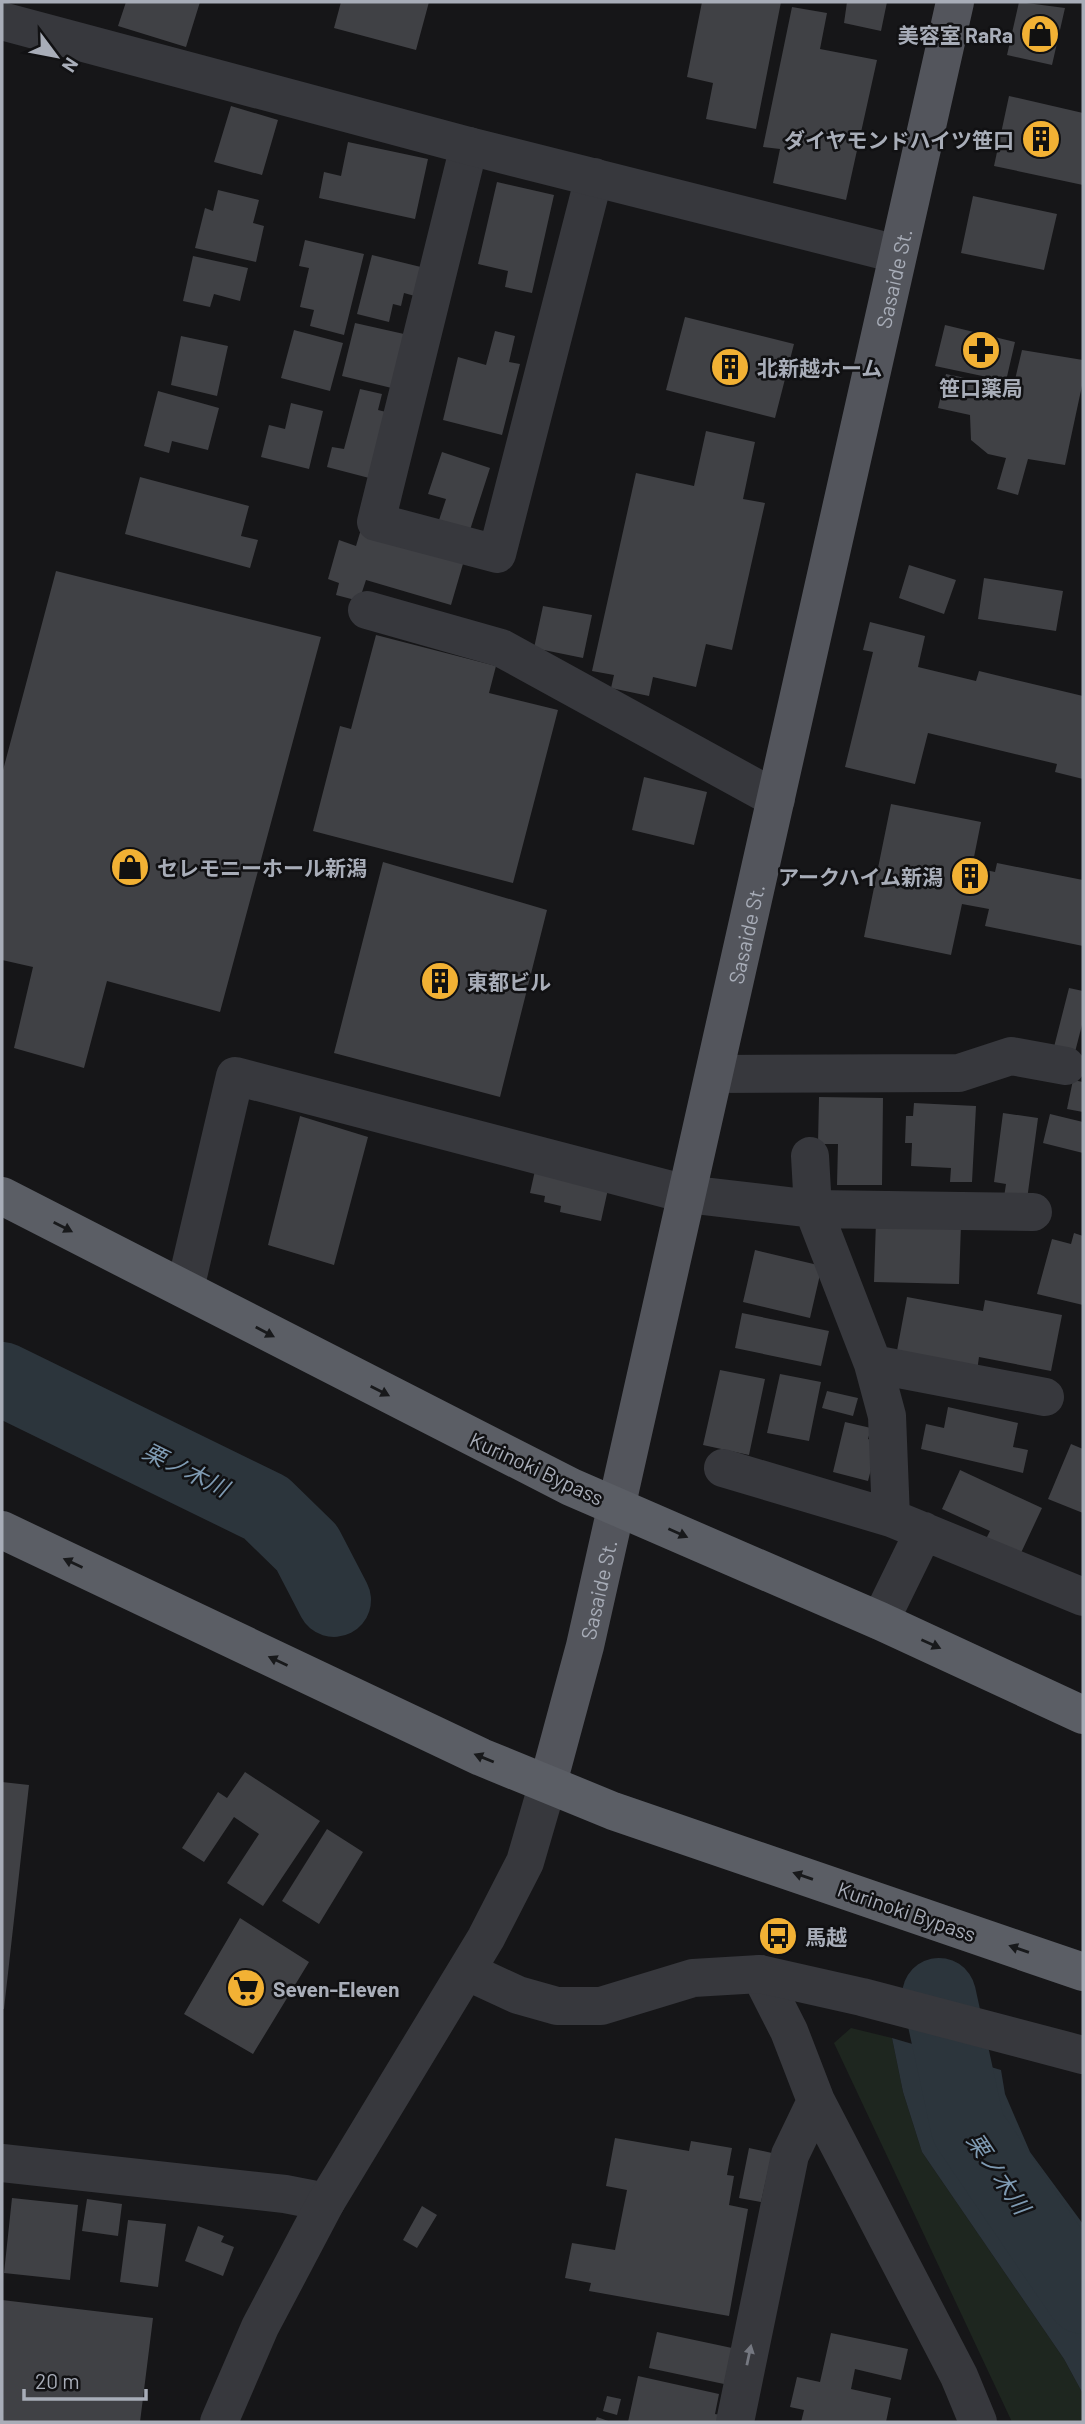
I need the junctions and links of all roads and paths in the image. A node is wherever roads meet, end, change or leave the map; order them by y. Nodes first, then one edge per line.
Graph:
1 (955, 2) edge
2 (2, 20) edge
3 (469, 146) junction
4 (594, 177) junction
5 (897, 254) junction
6 (367, 610) dead end
7 (776, 799) junction
8 (1066, 1066) dead end
9 (714, 1074) junction
10 (810, 1156) dead end
11 (686, 1194) junction
12 (2, 1196) edge
13 (813, 1209) junction
14 (1033, 1212) dead end
15 (185, 1289) junction
16 (873, 1364) junction
17 (1045, 1397) dead end
18 (723, 1468) dead end
19 (616, 1505) junction
20 (908, 1525) junction
21 (2, 1530) edge
22 (1083, 1597) edge
23 (880, 1621) junction
24 (1083, 1715) edge
25 (548, 1783) junction
26 (466, 1970) junction
27 (1083, 1972) edge
28 (760, 1974) junction
29 (1083, 2055) edge
30 (816, 2101) junction
31 (2, 2163) edge
32 (326, 2202) junction
33 (219, 2422) edge
34 (735, 2422) edge
35 (978, 2422) edge

1 - 5 main road, Sasaide St.
2 - 3 street
3 - 4 street
3 - 4 street
4 - 5 street
5 - 7 main road, Sasaide St.
6 - 7 street
7 - 9 main road, Sasaide St.
8 - 9 street
9 - 11 main road, Sasaide St.
10 - 13 street
11 - 13 street
11 - 15 street
11 - 19 main road, Sasaide St.
12 -> 15 highway, Kurinoki Bypass
13 - 14 street
13 - 16 street
15 -> 19 highway, Kurinoki Bypass
16 - 17 street
16 - 20 street
18 - 20 street
19 -> 23 highway, Kurinoki Bypass
19 - 25 main road, Sasaide St.
20 - 22 street
20 - 23 street
25 -> 21 highway, Kurinoki Bypass
23 -> 24 highway, Kurinoki Bypass
25 - 26 street
27 -> 25 highway, Kurinoki Bypass
26 - 28 street
26 - 32 street
28 - 29 street
28 - 30 street
34 -> 30 street
30 - 35 street
31 - 32 street
32 - 33 street

